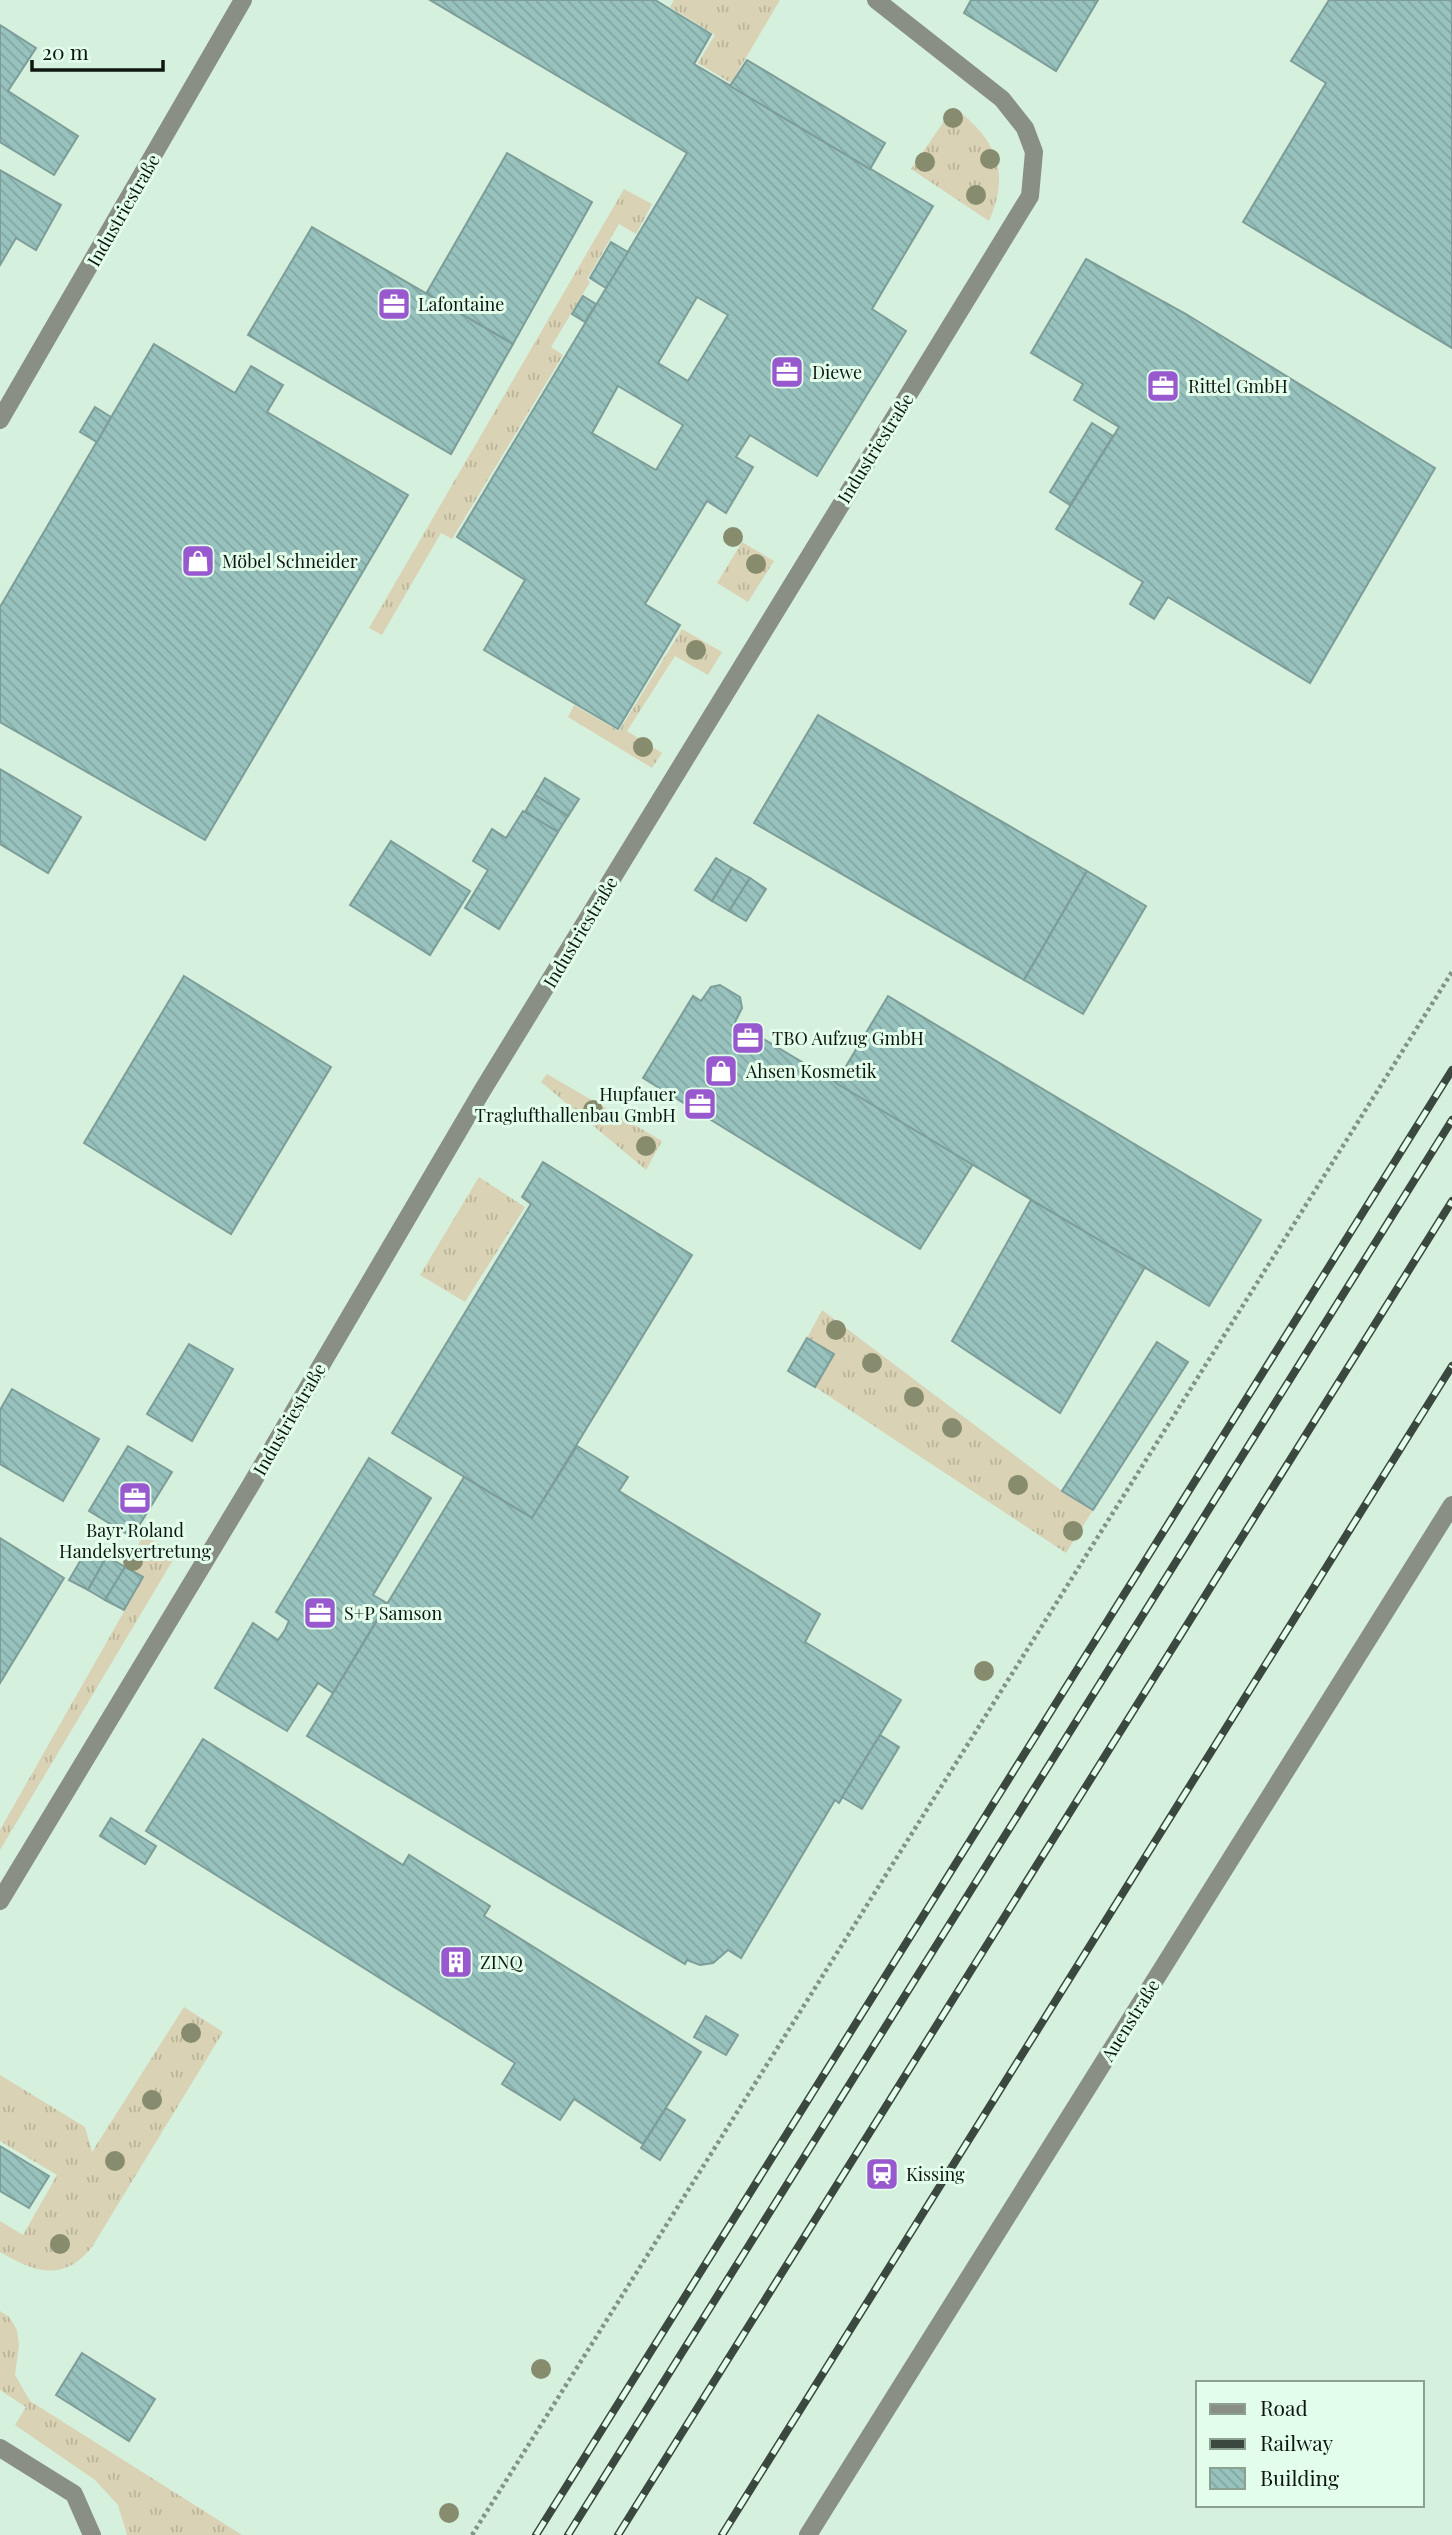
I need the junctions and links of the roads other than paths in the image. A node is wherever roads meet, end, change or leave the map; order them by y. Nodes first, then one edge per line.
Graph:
1 (243, 0) edge
2 (877, 0) edge
3 (0, 420) edge
4 (1452, 1505) edge
5 (0, 1901) edge
6 (0, 2448) edge
7 (92, 2535) edge
8 (808, 2535) edge

1 - 3 street, Industriestraße
2 - 5 street, Industriestraße
4 - 8 street, Auenstraße
6 - 7 street

